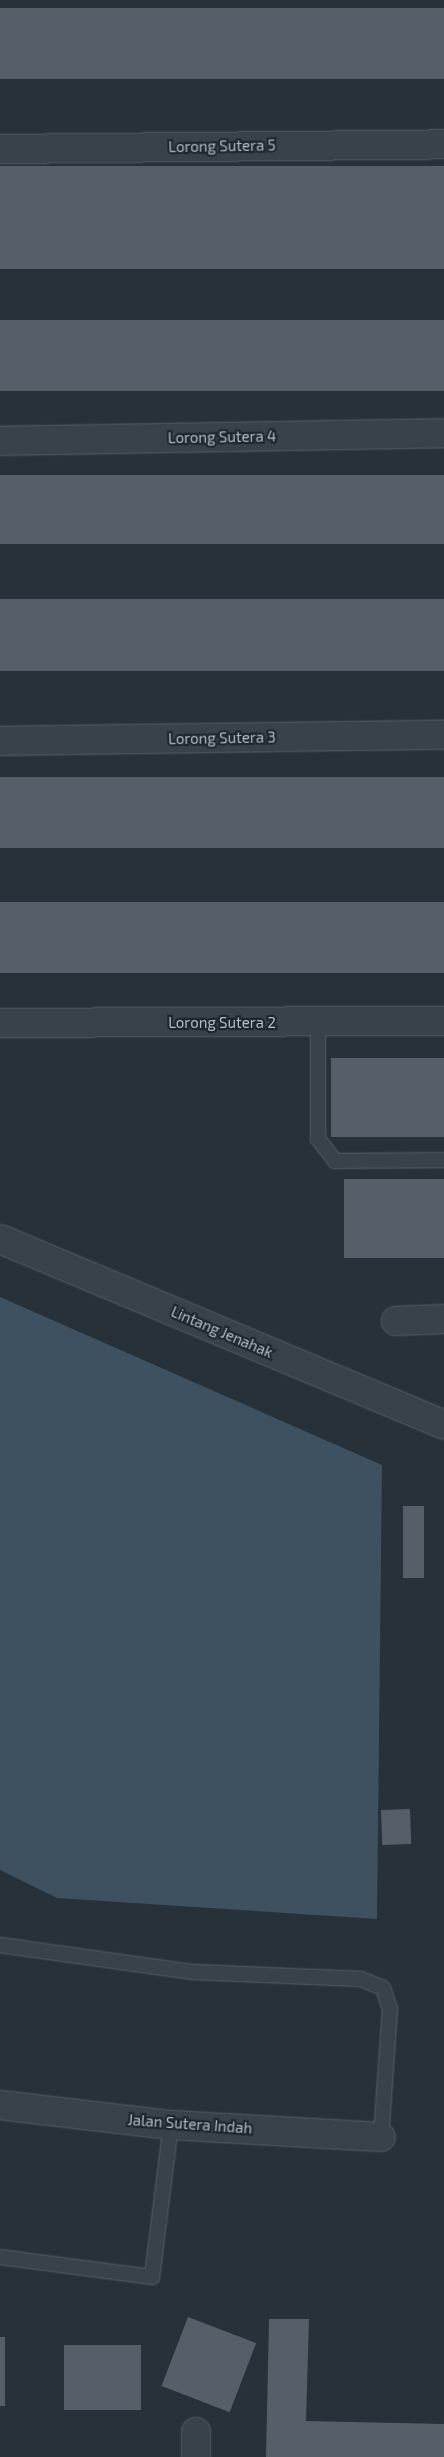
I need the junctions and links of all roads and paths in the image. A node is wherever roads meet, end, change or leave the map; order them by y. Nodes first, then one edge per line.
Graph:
1 (444, 144) edge
2 (0, 149) edge
3 (444, 433) edge
4 (0, 441) edge
5 (444, 735) edge
6 (0, 741) edge
7 (444, 1021) edge
8 (0, 1023) edge
9 (318, 1023) junction
10 (444, 1160) edge
11 (0, 1240) edge
12 (444, 1319) edge
13 (396, 1321) dead end
14 (444, 1425) edge
15 (0, 1945) edge
16 (0, 2105) edge
17 (171, 2125) junction
18 (381, 2137) joint
19 (0, 2257) edge

1 - 2 street, Lorong Sutera 5
3 - 4 street, Lorong Sutera 4
5 - 6 street, Lorong Sutera 3
7 - 9 street, Lorong Sutera 2
8 - 9 street, Lorong Sutera 2
9 - 10 lane
11 - 14 street, Lintang Jenahak
12 - 13 street
15 - 18 lane
16 - 17 street, Jalan Sutera Indah
17 - 18 street, Jalan Sutera Indah
17 - 19 lane

